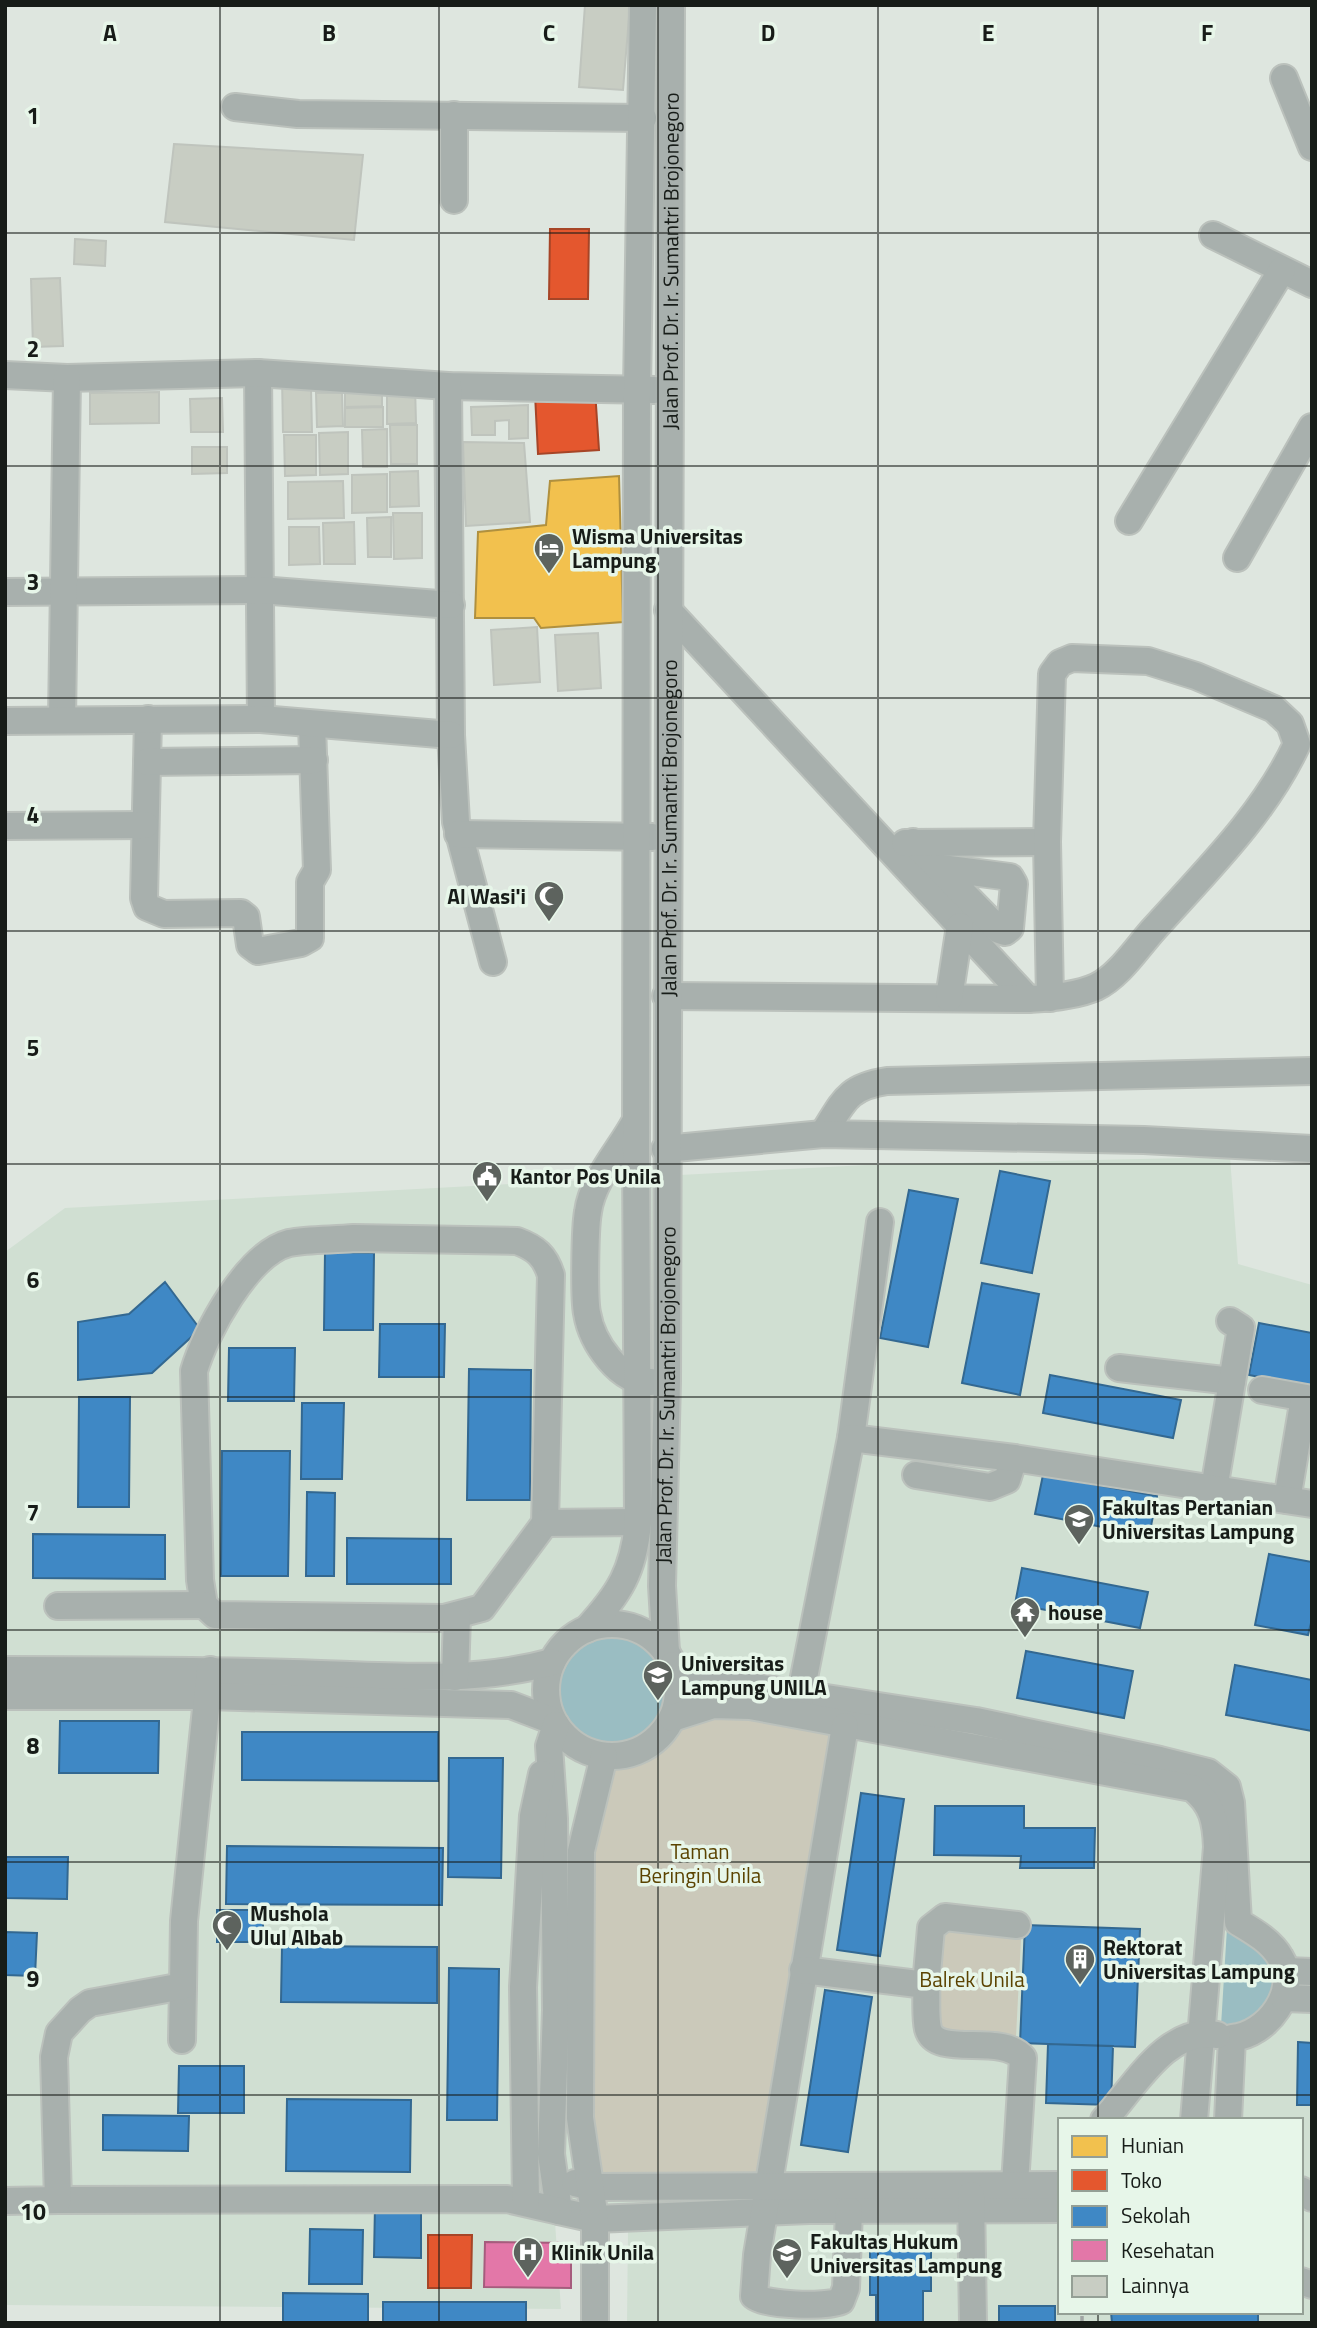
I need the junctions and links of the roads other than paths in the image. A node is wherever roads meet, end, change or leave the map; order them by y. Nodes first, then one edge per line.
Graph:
1 (643, 5) edge
2 (671, 5) edge
3 (1284, 79) dead end
4 (235, 107) dead end
5 (454, 115) junction
6 (643, 118) junction
7 (1312, 147) edge
8 (454, 200) dead end
9 (1213, 235) dead end
10 (1282, 270) junction
11 (1312, 284) edge
12 (258, 373) junction
13 (5, 374) edge
14 (67, 378) junction
15 (448, 386) junction
16 (637, 390) junction
17 (669, 390) junction
18 (1312, 427) edge
19 (1129, 520) dead end
20 (1237, 558) dead end
21 (260, 590) junction
22 (5, 592) edge
23 (62, 593) junction
24 (451, 605) junction
25 (668, 610) junction
26 (148, 719) junction
27 (261, 719) junction
28 (5, 720) edge
29 (62, 720) junction
30 (312, 724) junction
31 (450, 735) junction
32 (314, 760) junction
33 (148, 762) junction
34 (145, 825) junction
35 (5, 826) edge
36 (458, 834) junction
37 (637, 836) junction
38 (666, 837) junction
39 (914, 842) junction
40 (1047, 842) junction
41 (887, 846) junction
42 (941, 868) dead end
43 (960, 926) junction
44 (493, 962) dead end
45 (666, 996) junction
46 (949, 998) junction
47 (1039, 999) junction
48 (1312, 1072) edge
49 (636, 1120) junction
50 (823, 1134) junction
51 (665, 1149) junction
52 (1312, 1149) edge
53 (880, 1222) dead end
54 (1230, 1321) dead end
55 (1119, 1368) dead end
56 (638, 1373) junction
57 (667, 1381) junction
58 (1233, 1381) junction
59 (1262, 1390) dead end
60 (1308, 1399) edge
61 (851, 1438) junction
62 (1014, 1458) junction
63 (916, 1475) dead end
64 (1214, 1489) junction
65 (1299, 1502) edge
66 (639, 1522) junction
67 (545, 1523) junction
68 (204, 1605) junction
69 (58, 1606) dead end
70 (457, 1616) junction
71 (587, 1629) junction
72 (670, 1658) junction
73 (552, 1662) junction
74 (5, 1670) edge
75 (456, 1677) junction
76 (209, 1683) junction
77 (5, 1696) edge
78 (799, 1703) junction
79 (672, 1718) junction
80 (845, 1726) junction
81 (553, 1730) junction
82 (1032, 1747) junction
83 (604, 1756) junction
84 (1211, 1922) junction
85 (1238, 1922) junction
86 (1017, 1925) dead end
87 (803, 1970) junction
88 (1299, 1972) edge
89 (926, 1985) junction
90 (183, 1986) junction
91 (1284, 1998) junction
92 (1312, 1999) edge
93 (1201, 2032) junction
94 (1232, 2038) junction
95 (182, 2040) dead end
96 (1106, 2118) edge
97 (1194, 2118) edge
98 (1228, 2118) edge
99 (554, 2179) junction
100 (1015, 2185) junction
101 (1051, 2185) edge
102 (592, 2187) junction
103 (971, 2198) junction
104 (766, 2199) junction
105 (58, 2200) junction
106 (5, 2201) edge
107 (526, 2202) junction
108 (1058, 2209) edge
109 (849, 2210) junction
110 (559, 2211) junction
111 (595, 2218) junction
112 (595, 2323) edge
113 (973, 2323) edge

1 - 6 street, Jalan Prof. Dr. Ir. Sumantri Brojonegoro
2 - 17 street, Jalan Prof. Dr. Ir. Sumantri Brojonegoro
3 - 7 street
4 - 5 street
5 - 6 street
5 - 8 street
6 - 16 street, Jalan Prof. Dr. Ir. Sumantri Brojonegoro
9 - 10 street
10 - 11 street
10 - 19 street
12 - 14 street
12 - 15 street
12 - 21 street
13 - 14 street
14 - 23 street
15 - 16 street
15 - 24 street
16 - 17 street
16 - 37 street, Jalan Prof. Dr. Ir. Sumantri Brojonegoro
17 - 25 street, Jalan Prof. Dr. Ir. Sumantri Brojonegoro
18 - 20 street
21 - 23 street
21 - 24 street
21 - 27 street
22 - 23 street
23 - 29 street
24 - 31 street
25 - 38 street, Jalan Prof. Dr. Ir. Sumantri Brojonegoro
25 - 41 street
26 - 27 street
26 - 29 street
26 - 33 street
27 - 30 street
28 - 29 street
30 - 31 street
30 - 32 street
31 - 36 street
32 - 33 street
32 - 34 street
33 - 34 street
34 - 35 street
36 - 37 street
36 - 44 street
37 - 38 street
37 - 49 street, Jalan Prof. Dr. Ir. Sumantri Brojonegoro
38 - 45 street, Jalan Prof. Dr. Ir. Sumantri Brojonegoro
39 - 40 street
39 - 41 street
39 - 42 street
40 - 47 street
40 - 47 street
41 - 43 street
43 - 46 street
43 - 47 street
45 - 46 street
45 - 51 street, Jalan Prof. Dr. Ir. Sumantri Brojonegoro
46 - 47 street
48 - 50 street
49 - 56 street, Jalan Prof. Dr. Ir. Sumantri Brojonegoro
49 - 56 street
50 - 51 street
50 - 52 street
51 - 57 street, Jalan Prof. Dr. Ir. Sumantri Brojonegoro
53 - 61 street
54 - 58 street
55 - 58 street
56 - 57 street
56 - 66 street, Jalan Prof. Dr. Ir. Sumantri Brojonegoro
57 - 72 street, Jalan Prof. Dr. Ir. Sumantri Brojonegoro
58 - 64 street
59 - 60 street
60 - 65 street
61 - 62 street
61 - 78 street
62 - 63 street
62 - 64 street
64 - 65 street
66 - 67 street
66 - 71 street, Jalan Prof. Dr. Ir. Sumantri Brojonegoro
67 - 68 street
67 - 70 street
68 - 69 street
68 - 70 street
70 - 75 street
71 - 72 street
71 - 73 street
72 - 78 street
72 - 79 street
73 - 75 street
73 - 81 street
74 - 76 street
75 - 76 street
76 - 77 street
76 - 81 street
76 - 90 street
78 - 79 street
78 - 80 street
78 - 82 street
79 - 83 street
80 - 82 street
80 - 87 street
81 - 83 street
81 - 99 street
81 - 107 street
82 - 84 street
82 - 85 street
83 - 102 street
84 - 85 street
84 - 93 street
85 - 88 street
86 - 89 street
87 - 89 street
87 - 104 street
88 - 91 street
89 - 100 street
90 - 95 street
90 - 105 street
91 - 92 street
91 - 94 street
93 - 94 street
93 - 96 street
93 - 97 street
94 - 98 street
99 - 102 street
99 - 110 street
100 - 101 street
100 - 103 street
102 - 104 street
102 - 111 street
103 - 104 street
103 - 108 street
103 - 109 street
103 - 113 street
104 - 109 street
104 - 109 street
104 - 111 street
105 - 106 street
105 - 107 street
107 - 110 street
110 - 111 street
111 - 112 street

